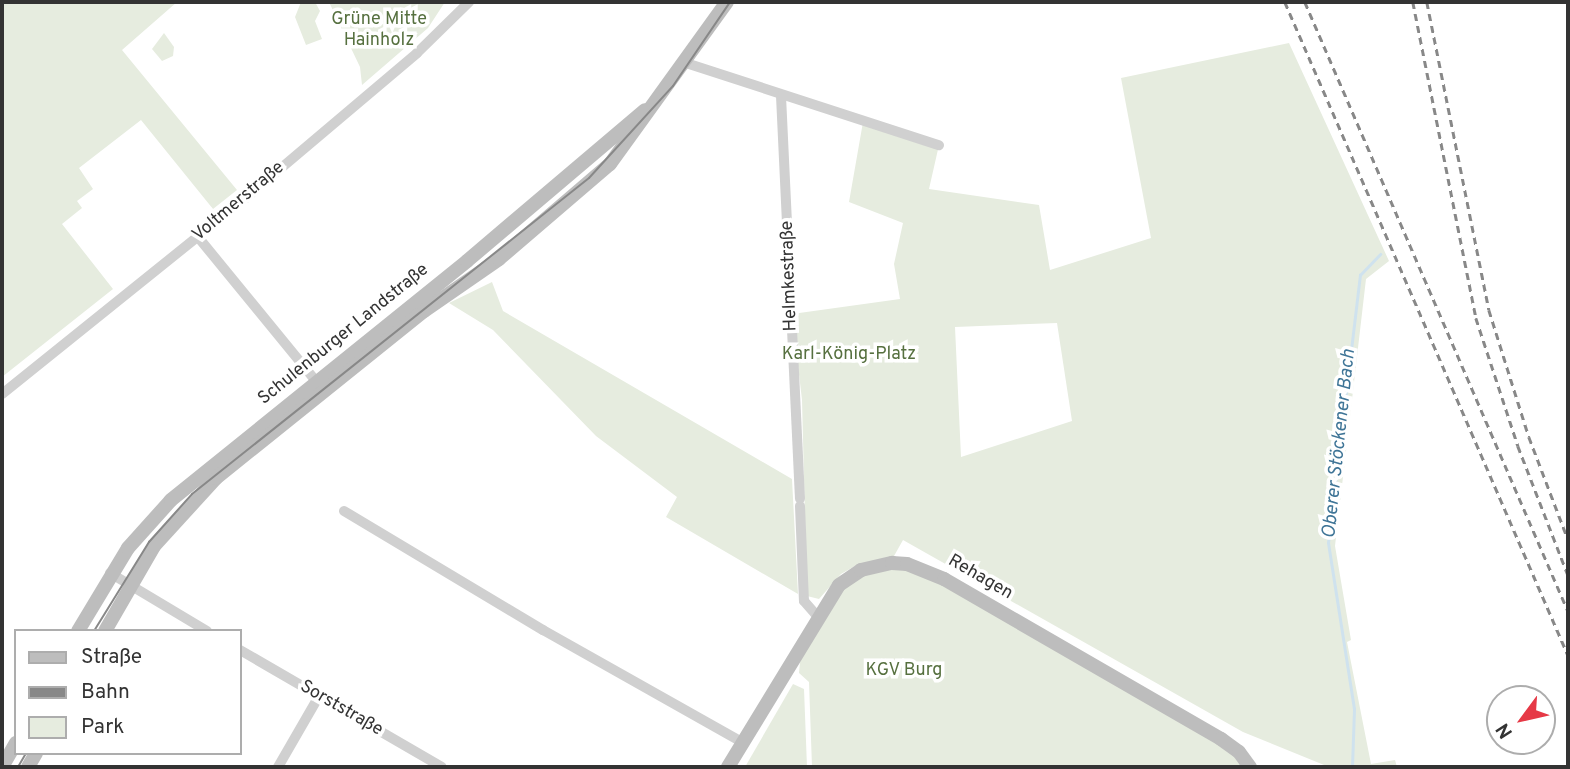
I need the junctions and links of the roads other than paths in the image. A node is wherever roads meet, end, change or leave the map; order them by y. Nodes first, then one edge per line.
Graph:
1 (469, 2) edge
2 (727, 2) edge
3 (685, 63) junction
4 (781, 96) junction
5 (939, 145) dead end
6 (198, 237) junction
7 (321, 386) junction
8 (2, 394) edge
9 (344, 511) dead end
10 (110, 573) junction
11 (130, 586) junction
12 (817, 616) junction
13 (79, 629) edge
14 (106, 629) edge
15 (204, 629) edge
16 (242, 651) edge
17 (319, 696) junction
18 (742, 742) junction
19 (14, 746) edge
20 (2, 767) edge
21 (278, 767) edge
22 (442, 767) edge
23 (727, 767) edge
24 (1250, 767) edge

1 - 6 street, Voltmerstraße
2 - 3 main road, Schulenburger Landstraße
3 - 4 street
3 - 7 main road, Schulenburger Landstraße
4 - 5 street
4 - 12 street, Helmkestraße
6 - 7 street
6 - 8 street, Voltmerstraße
7 - 10 main road, Schulenburger Landstraße
7 - 11 main road, Schulenburger Landstraße
9 - 18 street
10 - 11 street
10 - 13 main road, Schulenburger Landstraße
11 - 14 main road, Schulenburger Landstraße
11 - 15 street
12 - 18 main road, Rehagen
12 - 24 main road, Rehagen
16 - 17 street, Sorststraße
17 - 21 street
17 - 22 street, Sorststraße
18 - 23 main road, Rehagen
19 - 20 main road

